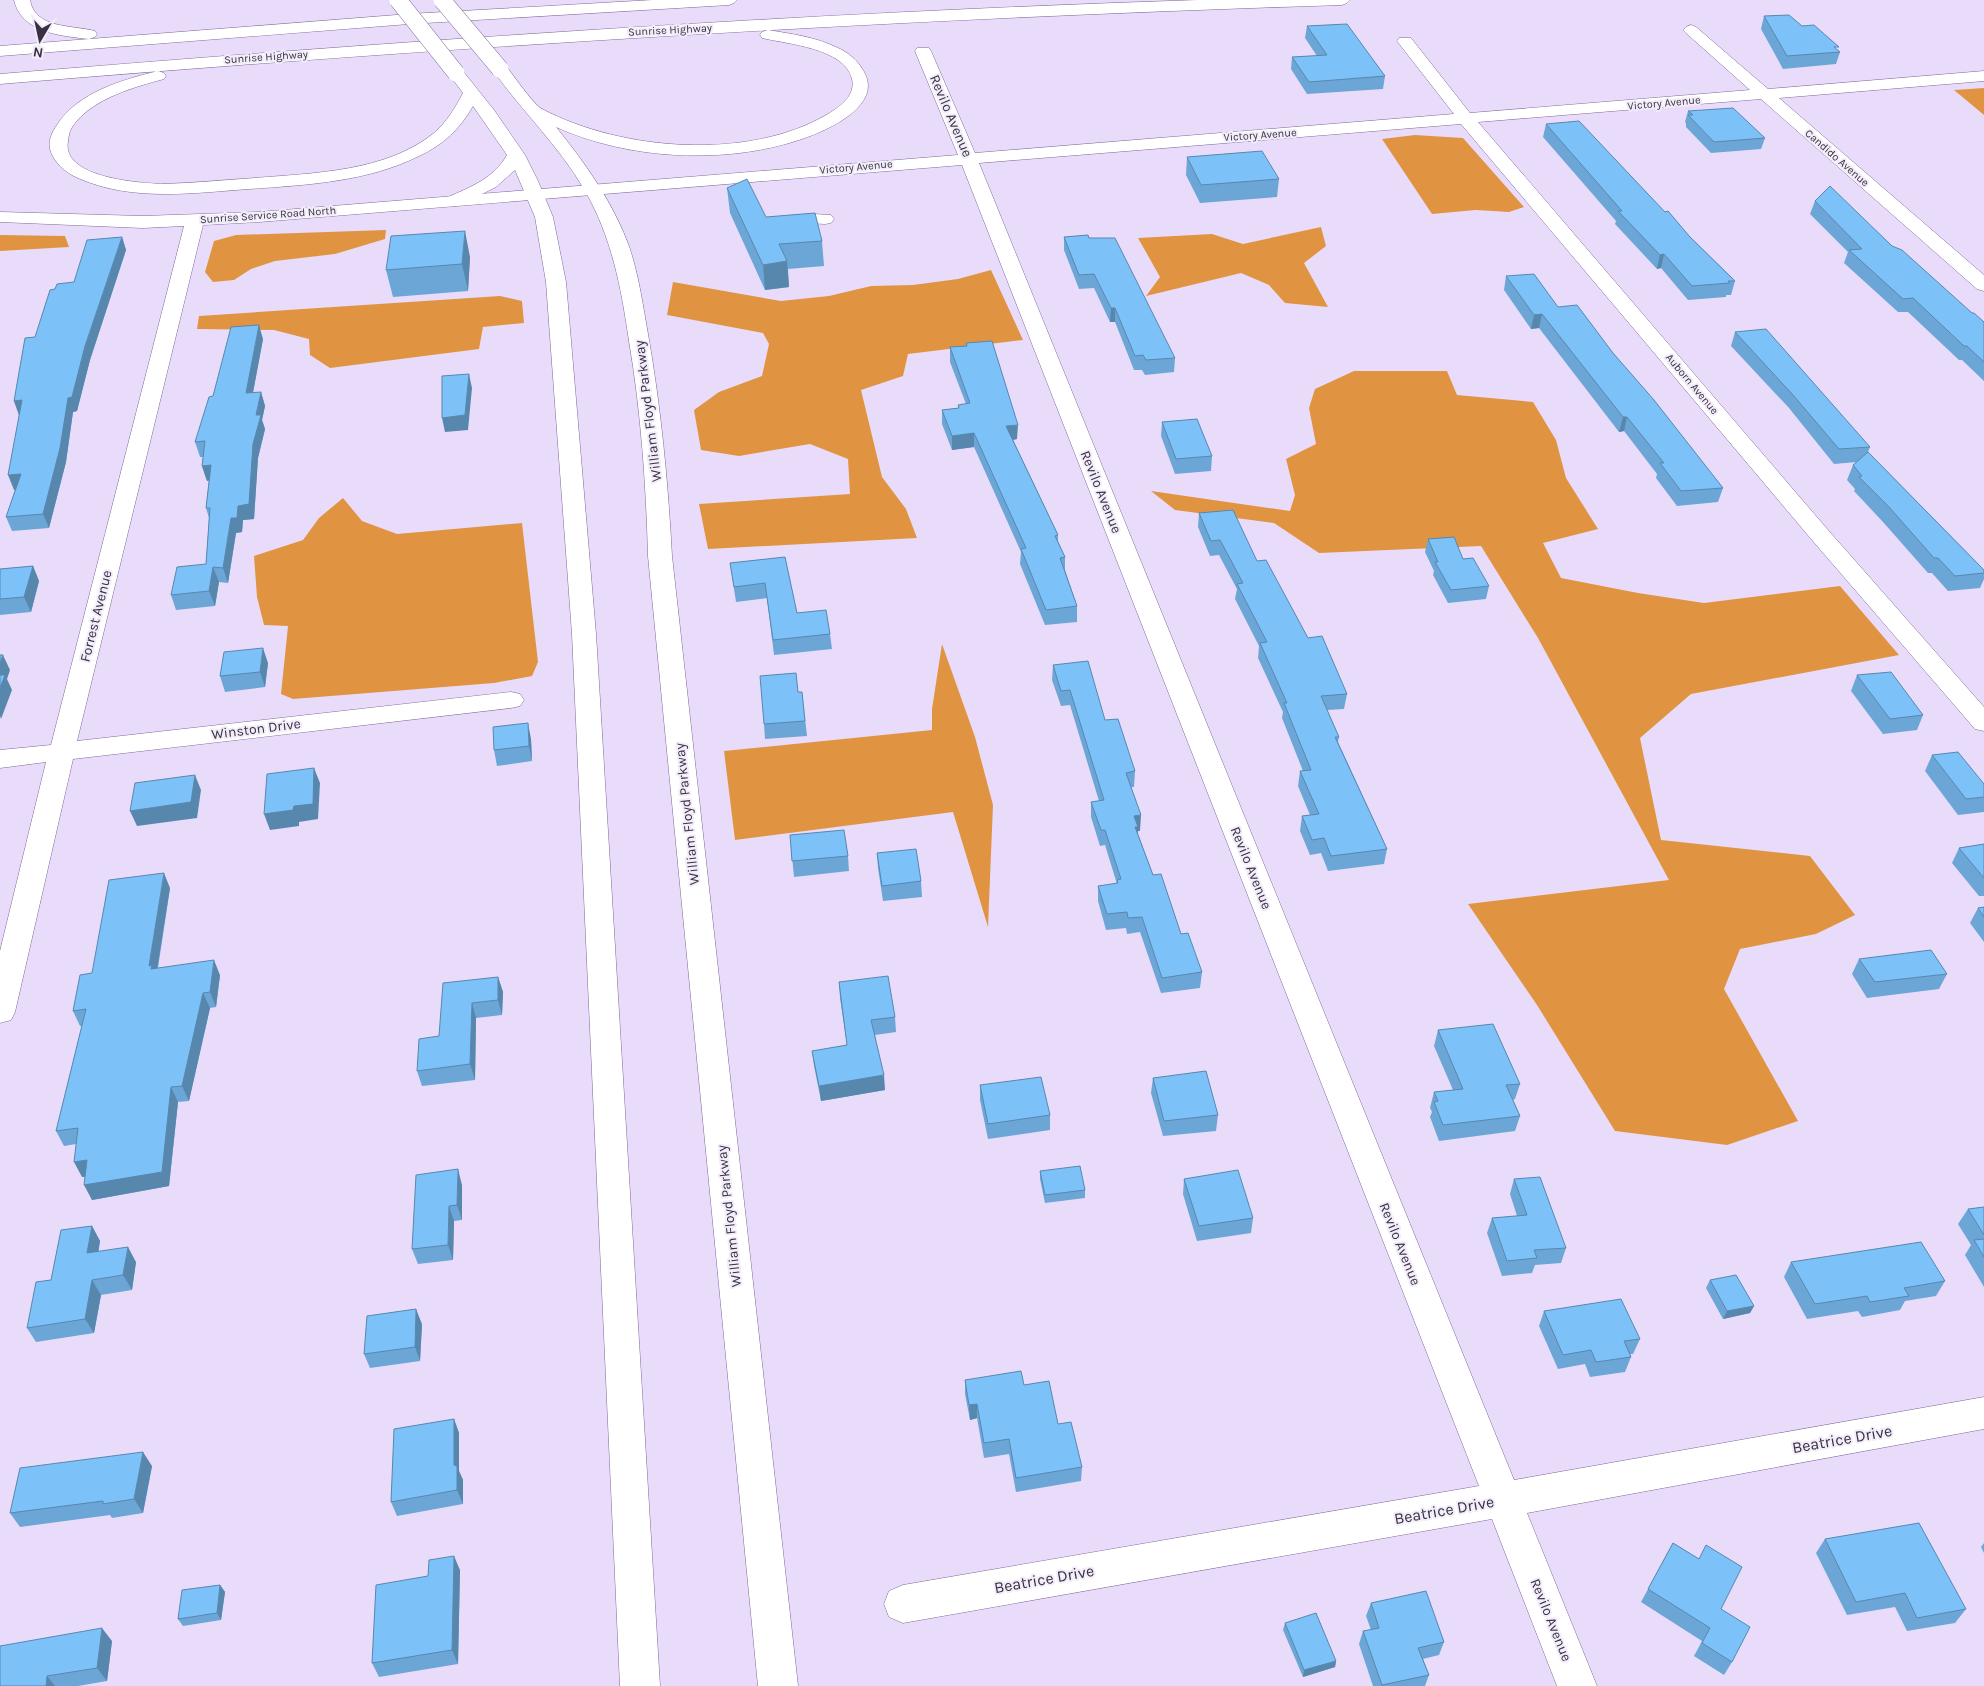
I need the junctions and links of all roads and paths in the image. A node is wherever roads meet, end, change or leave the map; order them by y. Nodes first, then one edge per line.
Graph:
1 (22, 0) edge
2 (398, 0) edge
3 (442, 0) edge
4 (632, 0) edge
5 (729, 0) edge
6 (1342, 0) edge
7 (533, 11) junction
8 (674, 29) junction
9 (1691, 30) dead end
10 (218, 33) junction
11 (1405, 41) dead end
12 (0, 51) edge
13 (923, 51) dead end
14 (326, 53) junction
15 (1984, 76) edge
16 (0, 79) edge
17 (470, 94) junction
18 (1764, 95) junction
19 (534, 111) junction
20 (1466, 119) junction
21 (516, 154) junction
22 (968, 157) junction
23 (593, 189) junction
24 (536, 195) junction
25 (454, 201) junction
26 (0, 217) edge
27 (196, 220) junction
28 (1984, 285) edge
29 (512, 700) dead end
30 (1984, 723) edge
31 (62, 752) junction
32 (0, 759) edge
33 (0, 1012) edge
34 (1984, 1413) edge
35 (1502, 1500) junction
36 (902, 1604) dead end
37 (640, 1686) edge
38 (778, 1686) edge
39 (1577, 1686) edge

1 - 10 main road
2 - 17 main road, bridge
3 - 19 main road, William Floyd Parkway, bridge
4 - 7 main road
5 - 7 main road, Sunrise Highway
6 - 8 main road, Sunrise Highway
7 - 10 main road, Sunrise Highway
8 - 14 main road, Sunrise Highway
8 - 19 main road
9 - 18 main road, Candido Avenue
10 - 12 main road, Sunrise Highway
11 - 20 main road, Auborn Avenue
13 - 22 main road, Revilo Avenue
14 - 16 main road, Sunrise Highway
14 - 17 main road
15 - 18 main road, Victory Avenue
17 - 21 main road
18 - 20 main road, Victory Avenue
18 - 28 main road, Candido Avenue
19 - 23 main road, William Floyd Parkway
20 - 22 main road, Victory Avenue
20 - 30 main road, Auborn Avenue
21 - 24 main road
21 - 25 main road
22 - 23 main road, Victory Avenue
22 - 35 main road, Revilo Avenue
23 - 24 main road, Victory Avenue
23 - 38 main road, William Floyd Parkway
24 - 25 main road, Sunrise Service Road North
24 - 37 main road
25 - 27 main road, Sunrise Service Road North
26 - 27 main road, Sunrise Service Road North
27 - 31 main road, Forrest Avenue
29 - 31 main road, Winston Drive
31 - 32 main road, Winston Drive
31 - 33 main road, Forrest Avenue
34 - 35 main road, Beatrice Drive
35 - 36 main road, Beatrice Drive
35 - 39 main road, Revilo Avenue

